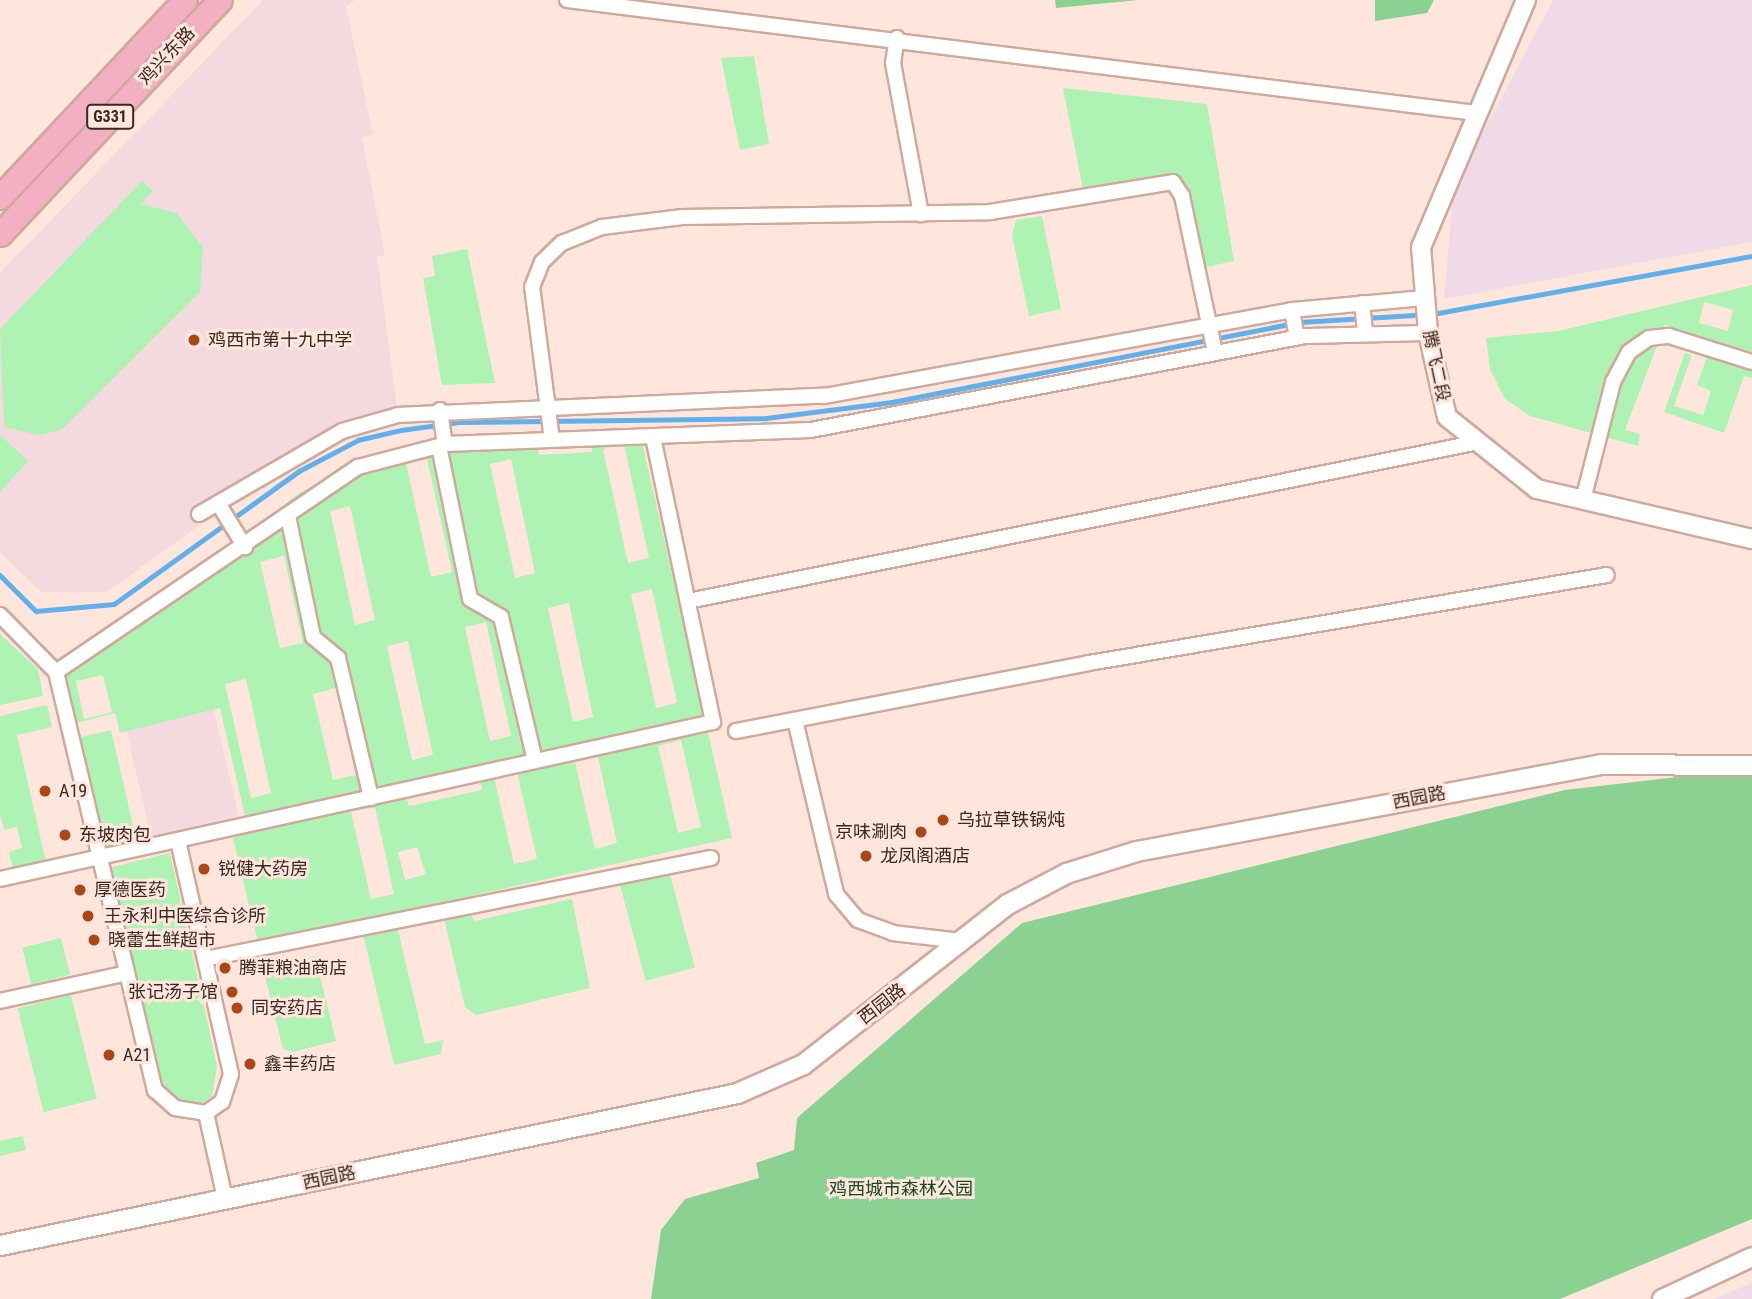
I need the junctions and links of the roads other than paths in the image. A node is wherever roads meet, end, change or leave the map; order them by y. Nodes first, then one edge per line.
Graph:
1 (185, 0) edge
2 (220, 0) edge
3 (567, 0) edge
4 (1525, 0) edge
5 (897, 38) junction
6 (1476, 113) junction
7 (0, 197) edge
8 (921, 214) junction
9 (0, 234) edge
10 (1425, 298) junction
11 (1362, 303) junction
12 (1292, 310) junction
13 (1210, 326) junction
14 (1428, 333) junction
15 (1365, 334) junction
16 (1297, 338) junction
17 (1215, 354) junction
18 (1752, 362) edge
19 (547, 405) junction
20 (440, 410) junction
21 (653, 437) junction
22 (552, 440) junction
23 (1479, 442) junction
24 (442, 445) junction
25 (1584, 500) junction
26 (218, 503) junction
27 (199, 514) dead end
28 (288, 516) junction
29 (1752, 539) edge
30 (244, 547) junction
31 (1607, 575) dead end
32 (688, 601) junction
33 (0, 615) edge
34 (56, 672) junction
35 (795, 720) junction
36 (736, 731) dead end
37 (535, 761) junction
38 (1752, 765) edge
39 (371, 798) junction
40 (178, 841) junction
41 (100, 858) junction
42 (711, 858) dead end
43 (0, 879) edge
44 (961, 941) junction
45 (205, 958) junction
46 (127, 973) junction
47 (0, 1001) edge
48 (206, 1113) junction
49 (225, 1199) junction
50 (0, 1245) edge
51 (1752, 1256) edge
52 (1662, 1299) edge

1 - 7 highway, 鸡兴东路 / G331
2 - 9 highway, 鸡兴东路 / G331
3 - 5 street
4 - 6 street, 腾飞二段
5 - 6 street
5 - 8 street
6 - 10 street, 腾飞二段
8 - 13 street
8 - 19 street
10 - 11 street
10 - 14 street, 腾飞二段
11 - 12 street
11 - 15 street
12 - 13 street
12 - 16 street
13 - 17 street
13 - 19 street
14 - 15 street
14 - 23 street, 腾飞二段
15 - 16 street
16 - 17 street
17 - 21 street
18 - 25 street
19 - 20 street
19 - 22 street
20 - 24 street
20 - 26 street
21 - 22 street
21 - 32 street
22 - 24 street
23 - 25 street, 腾飞二段
23 - 32 street
24 - 28 street
24 - 37 street
25 - 29 street, 腾飞二段
26 - 27 street
26 - 30 street
28 - 30 street
28 - 39 street
30 - 34 street
31 - 35 street
32 - 37 street
33 - 34 street
34 - 41 street
35 - 36 street
35 - 44 street
37 - 39 street
38 - 44 main road, 西园路
39 - 40 street
40 - 41 street
40 - 45 street
41 - 43 street
41 - 46 street
42 - 45 street
44 - 49 main road, 西园路
45 - 48 street
46 - 47 street
46 - 48 street
48 - 49 street
49 - 50 main road, 西园路
51 - 52 street

